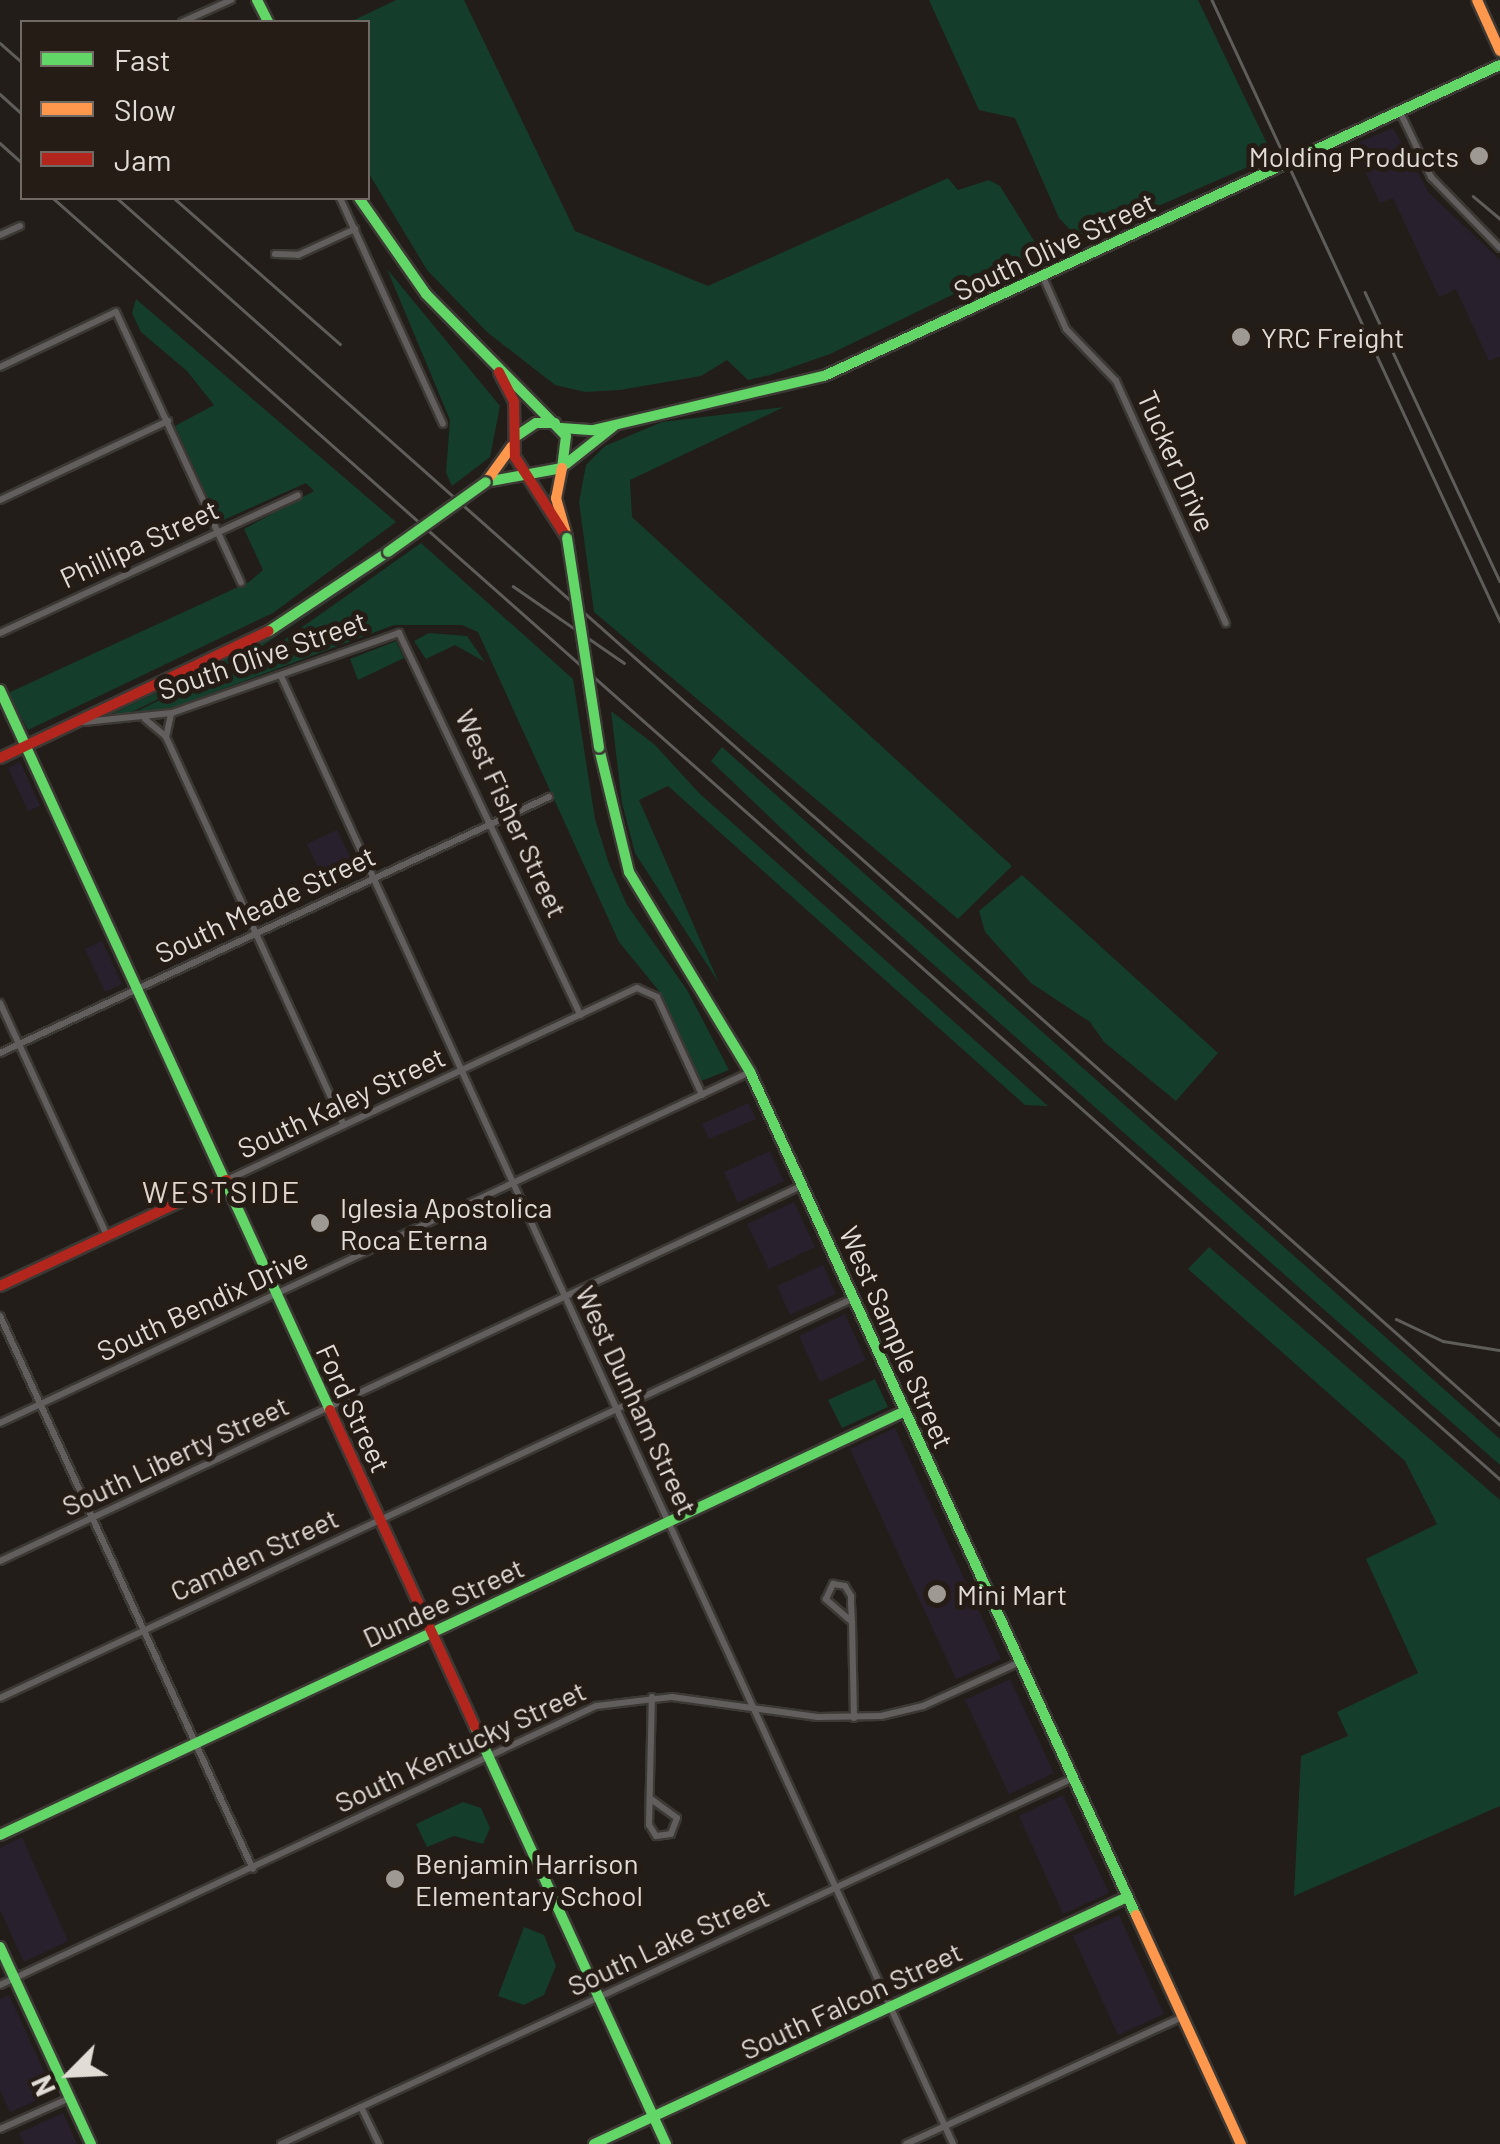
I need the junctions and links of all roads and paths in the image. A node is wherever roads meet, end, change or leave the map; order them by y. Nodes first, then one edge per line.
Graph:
1 (230, 0) edge
2 (1477, 0) edge
3 (186, 20) edge
4 (1500, 51) edge
5 (1500, 65) edge
6 (1400, 112) junction
7 (341, 200) edge
8 (360, 200) edge
9 (20, 226) dead end
10 (355, 230) junction
11 (0, 235) edge
12 (1500, 248) edge
13 (275, 254) dead end
14 (1042, 276) junction
15 (0, 367) edge
16 (498, 371) junction
17 (168, 421) junction
18 (444, 424) dead end
19 (558, 426) junction
20 (614, 426) junction
21 (514, 442) junction
22 (564, 466) junction
23 (524, 473) junction
24 (486, 482) junction
25 (298, 494) dead end
26 (0, 500) edge
27 (218, 532) junction
28 (567, 538) junction
29 (241, 582) dead end
30 (1226, 624) dead end
31 (0, 633) edge
32 (399, 633) joint
33 (281, 676) junction
34 (0, 690) edge
35 (172, 713) junction
36 (144, 718) junction
37 (80, 722) junction
38 (166, 736) junction
39 (26, 746) junction
40 (0, 758) edge
41 (549, 796) dead end
42 (492, 823) junction
43 (374, 878) junction
44 (256, 933) junction
45 (138, 988) junction
46 (0, 1003) edge
47 (580, 1015) junction
48 (19, 1044) junction
49 (0, 1053) edge
50 (462, 1070) junction
51 (750, 1072) junction
52 (702, 1095) junction
53 (344, 1125) junction
54 (226, 1180) junction
55 (513, 1183) junction
56 (803, 1185) junction
57 (107, 1236) junction
58 (0, 1286) edge
59 (277, 1294) junction
60 (565, 1297) junction
61 (854, 1298) junction
62 (0, 1316) edge
63 (40, 1404) junction
64 (328, 1408) junction
65 (617, 1408) junction
66 (906, 1411) junction
67 (0, 1423) edge
68 (92, 1518) junction
69 (380, 1519) junction
70 (668, 1522) junction
71 (0, 1561) edge
72 (852, 1622) junction
73 (144, 1630) junction
74 (432, 1632) junction
75 (1020, 1662) junction
76 (652, 1697) junction
77 (0, 1698) edge
78 (753, 1707) junction
79 (854, 1718) junction
80 (196, 1743) junction
81 (488, 1755) junction
82 (1073, 1778) junction
83 (651, 1799) junction
84 (0, 1834) edge
85 (253, 1869) junction
86 (835, 1888) junction
87 (1127, 1897) junction
88 (0, 1948) edge
89 (14, 1979) junction
90 (0, 1986) edge
91 (598, 1998) junction
92 (891, 2007) junction
93 (1182, 2017) junction
94 (70, 2098) junction
95 (361, 2107) junction
96 (653, 2117) junction
97 (945, 2126) junction
98 (0, 2129) edge
99 (91, 2144) edge
100 (281, 2144) edge
101 (378, 2144) edge
102 (594, 2144) edge
103 (666, 2144) edge
104 (906, 2144) edge
105 (953, 2144) edge
106 (1241, 2144) edge

1 - 3 street
2 - 4 street
5 - 6 street, South Olive Street
6 - 12 street
6 - 14 street, South Olive Street
7 - 10 street
8 - 16 street
9 - 11 street
10 - 13 street
10 - 18 street
14 - 20 street, South Olive Street
14 - 30 street, Tucker Drive
15 - 17 street
16 - 19 street
16 - 21 street
17 - 26 street
17 - 27 street
19 - 20 street, South Olive Street
19 - 21 street
19 - 22 street
20 - 22 street, South Olive Street
21 - 23 street
21 - 24 street, South Olive Street
22 - 23 street
22 - 28 street, West Sample Street
23 - 24 street, South Olive Street
23 - 28 street, West Sample Street
24 - 37 street, South Olive Street, bridge
25 - 27 street, Phillipa Street
27 - 29 street
27 - 31 street, Phillipa Street
28 - 51 street, West Sample Street, bridge
32 - 33 street, South Olive Street
32 - 42 street, West Fisher Street
33 - 35 street, South Olive Street
33 - 43 street, West Dunham Street
34 - 39 street, Ford Street
35 - 36 street, South Olive Street
35 - 38 street
36 - 37 street, South Olive Street
36 - 38 street
37 - 39 street, South Olive Street
38 - 44 street
39 - 40 street, South Olive Street
39 - 45 street, Ford Street
41 - 42 street, South Meade Street
42 - 43 street, South Meade Street
42 - 47 street, West Fisher Street
43 - 44 street, South Meade Street
43 - 50 street, West Dunham Street
44 - 45 street, South Meade Street
44 - 53 street
45 - 48 street, South Meade Street
45 - 54 street, Ford Street
46 - 48 street
47 - 50 street, South Kaley Street
47 - 52 street, South Kaley Street
48 - 49 street, South Meade Street
48 - 57 street
50 - 53 street, South Kaley Street
50 - 55 street, West Dunham Street
51 - 52 street, South Bendix Drive
51 - 56 street, West Sample Street
52 - 55 street, South Bendix Drive
53 - 54 street, South Kaley Street
54 - 57 street, South Kaley Street
54 - 59 street, Ford Street
55 - 59 street, South Bendix Drive
55 - 60 street, West Dunham Street
56 - 60 street, South Liberty Street
56 - 61 street, West Sample Street
57 - 58 street, South Kaley Street
59 - 63 street, South Bendix Drive
59 - 64 street, Ford Street
60 - 64 street, South Liberty Street
60 - 65 street, West Dunham Street
61 - 65 street, Camden Street
61 - 66 street, West Sample Street
62 - 63 street
63 - 67 street, South Bendix Drive
63 - 68 street
64 - 68 street, South Liberty Street
64 - 69 street, Ford Street
65 - 69 street, Camden Street
65 - 70 street, West Dunham Street
66 - 70 street, Dundee Street
66 - 75 street, West Sample Street
68 - 71 street, South Liberty Street
68 - 73 street
69 - 73 street, Camden Street
69 - 74 street, Ford Street
70 - 74 street, Dundee Street
70 - 78 street, West Dunham Street
72 - 72 street
72 - 79 street
73 - 77 street, Camden Street
73 - 80 street
74 - 80 street, Dundee Street
74 - 81 street, Ford Street
75 - 79 street, South Kentucky Street
75 - 82 street, West Sample Street
76 - 78 street, South Kentucky Street
76 - 81 street, South Kentucky Street
76 - 83 street
78 - 79 street, South Kentucky Street
78 - 86 street, West Dunham Street
80 - 84 street, Dundee Street
80 - 85 street
81 - 85 street, South Kentucky Street
81 - 91 street, Ford Street
82 - 86 street, South Lake Street
82 - 87 street, West Sample Street
83 - 83 street
85 - 89 street, South Kentucky Street
86 - 91 street, South Lake Street
86 - 92 street, West Dunham Street
87 - 92 street, South Falcon Street
87 - 93 street, West Sample Street
88 - 89 street
89 - 90 street, South Kentucky Street
89 - 94 street
91 - 95 street, South Lake Street
91 - 96 street, Ford Street
92 - 96 street, South Falcon Street
92 - 97 street, West Dunham Street
93 - 97 street
93 - 106 street, West Sample Street
94 - 98 street
94 - 99 street
95 - 100 street, South Lake Street
95 - 101 street
96 - 102 street, South Falcon Street
96 - 103 street, Ford Street
97 - 104 street
97 - 105 street, West Dunham Street

